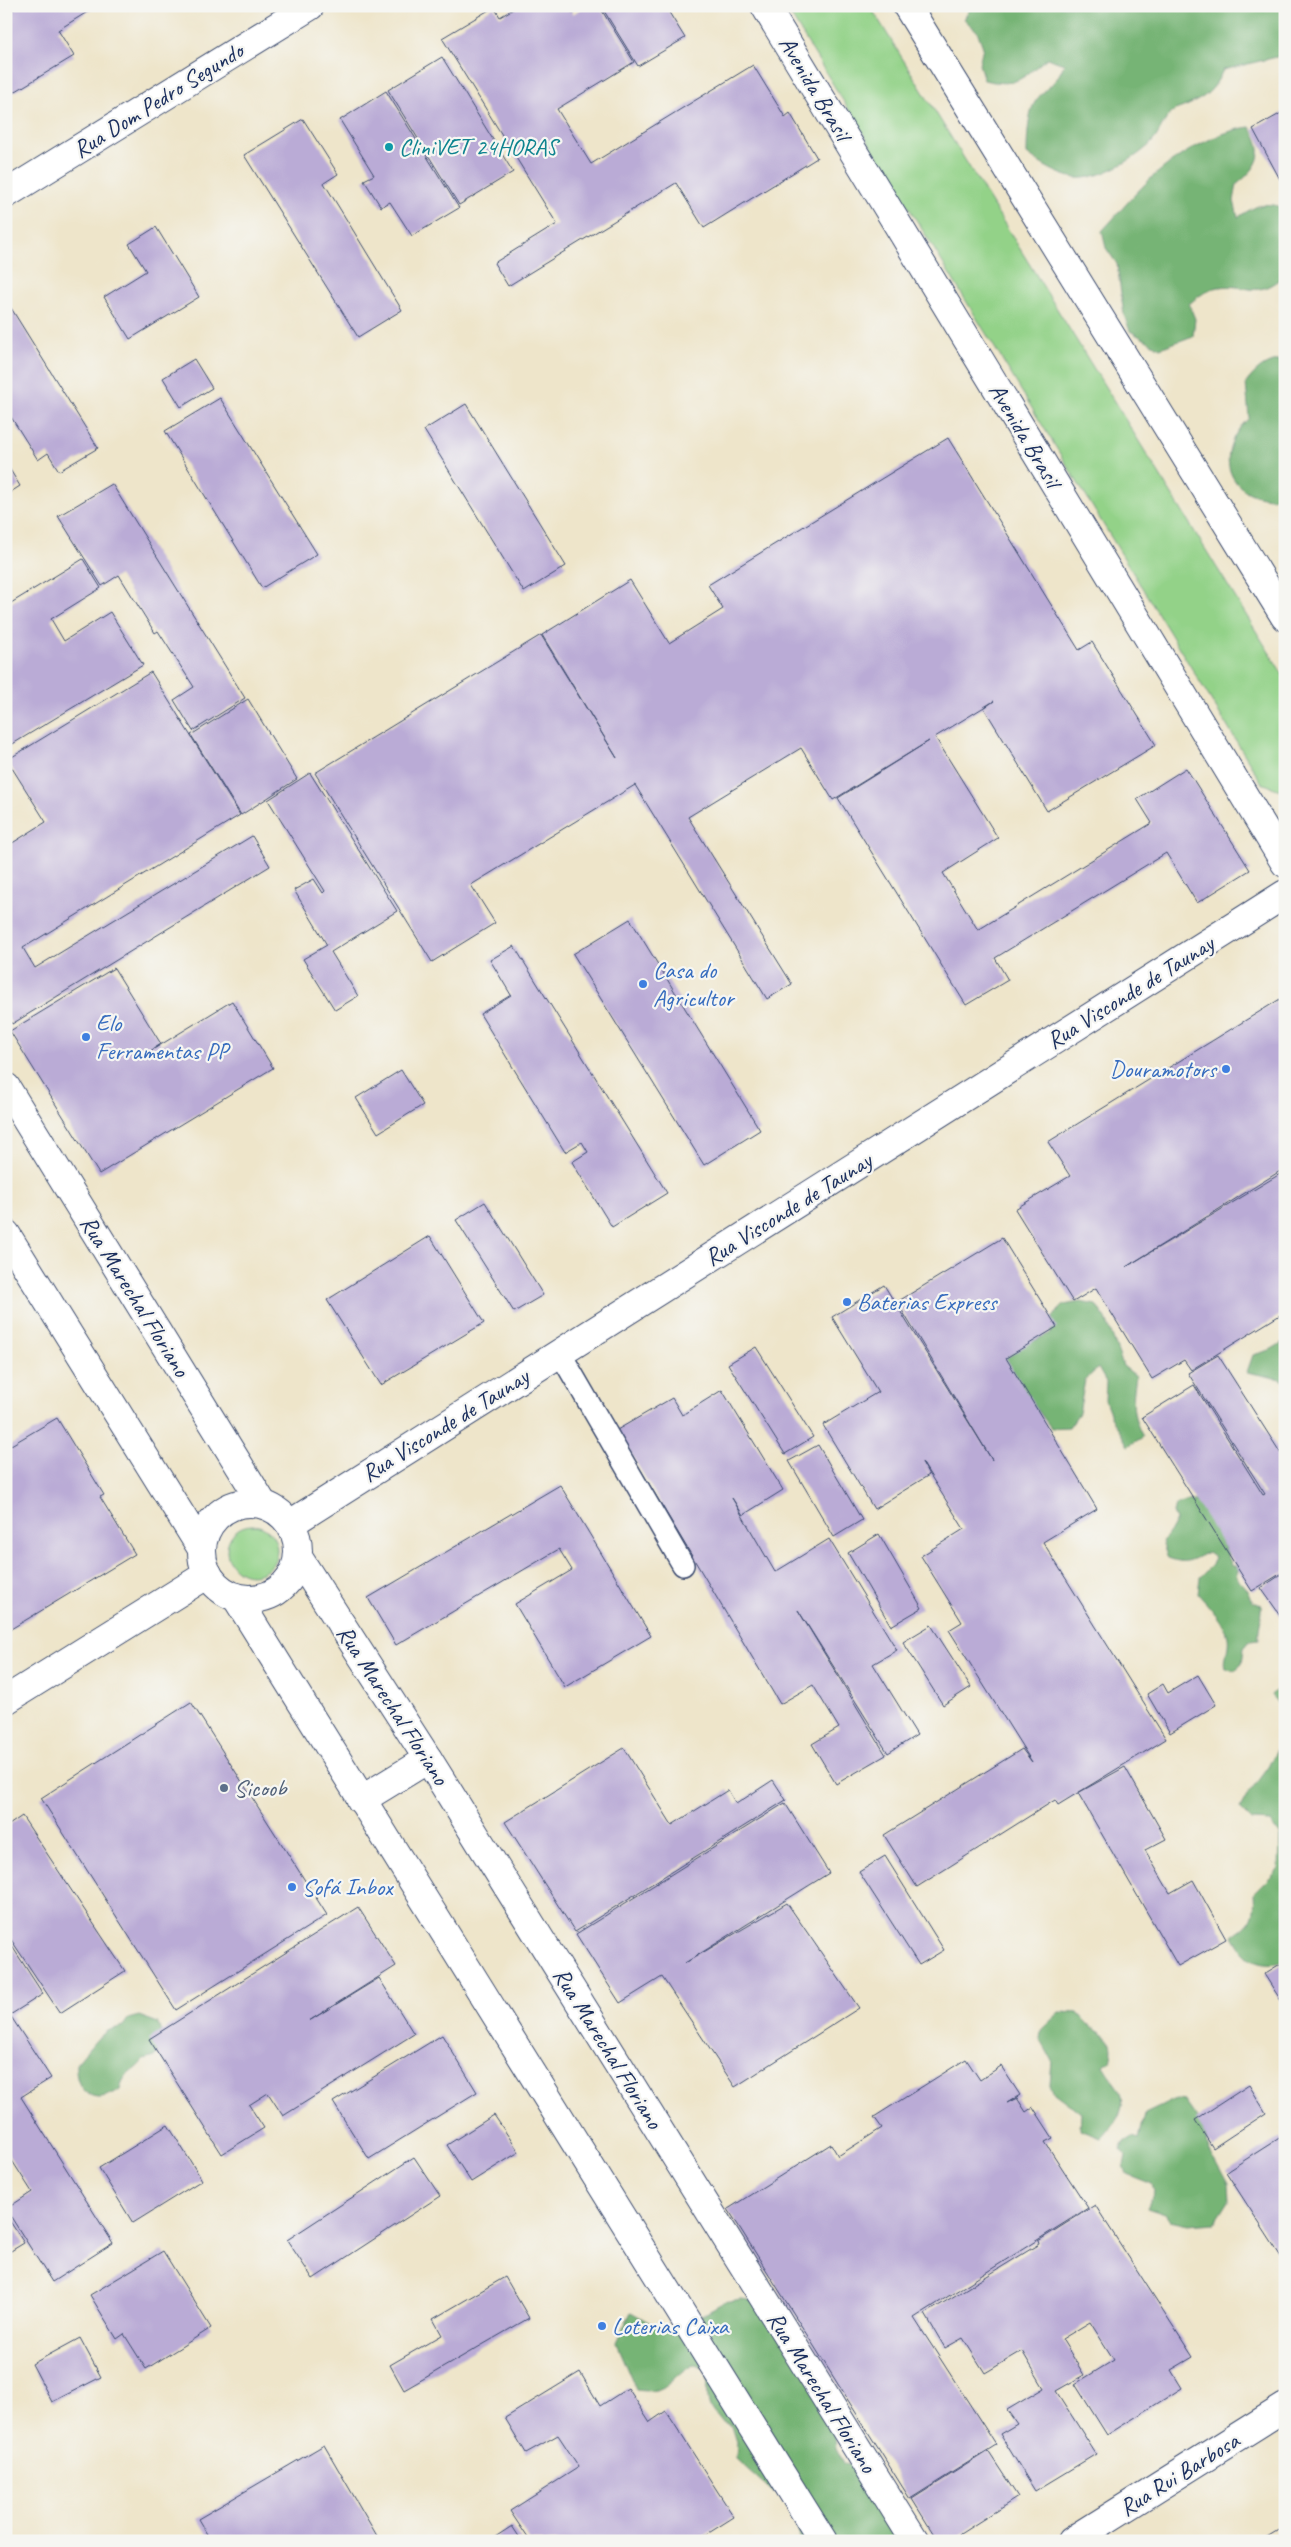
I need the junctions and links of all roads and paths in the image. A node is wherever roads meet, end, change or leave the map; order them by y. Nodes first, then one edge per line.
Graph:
1 (310, 6) edge
2 (765, 6) edge
3 (907, 6) edge
4 (6, 194) edge
5 (1285, 617) edge
6 (1285, 863) edge
7 (1285, 894) edge
8 (6, 1087) edge
9 (6, 1234) edge
10 (560, 1353) junction
11 (263, 1504) junction
12 (290, 1524) junction
13 (298, 1557) junction
14 (205, 1562) junction
15 (683, 1565) dead end
16 (236, 1597) junction
17 (6, 1700) edge
18 (428, 1759) junction
19 (361, 1800) junction
20 (1285, 2407) edge
21 (823, 2541) edge
22 (915, 2541) edge
23 (1072, 2541) edge

1 - 4 main road, Rua Dom Pedro Segundo
2 - 6 main road, Avenida Brasil
3 - 5 main road
7 - 10 main road, Rua Visconde de Taunay
8 - 11 main road, Rua Marechal Floriano
9 - 14 main road
10 - 12 main road, Rua Visconde de Taunay
10 - 15 lane
11 - 12 main road, Rua Marechal Floriano
11 - 14 main road
12 - 13 main road, Rua Marechal Floriano
13 - 16 main road
13 - 18 main road, Rua Marechal Floriano
14 - 16 main road
14 - 17 main road
16 - 19 main road
18 - 19 main road
18 - 22 main road, Rua Marechal Floriano
19 - 21 main road
20 - 23 main road, Rua Rui Barbosa

